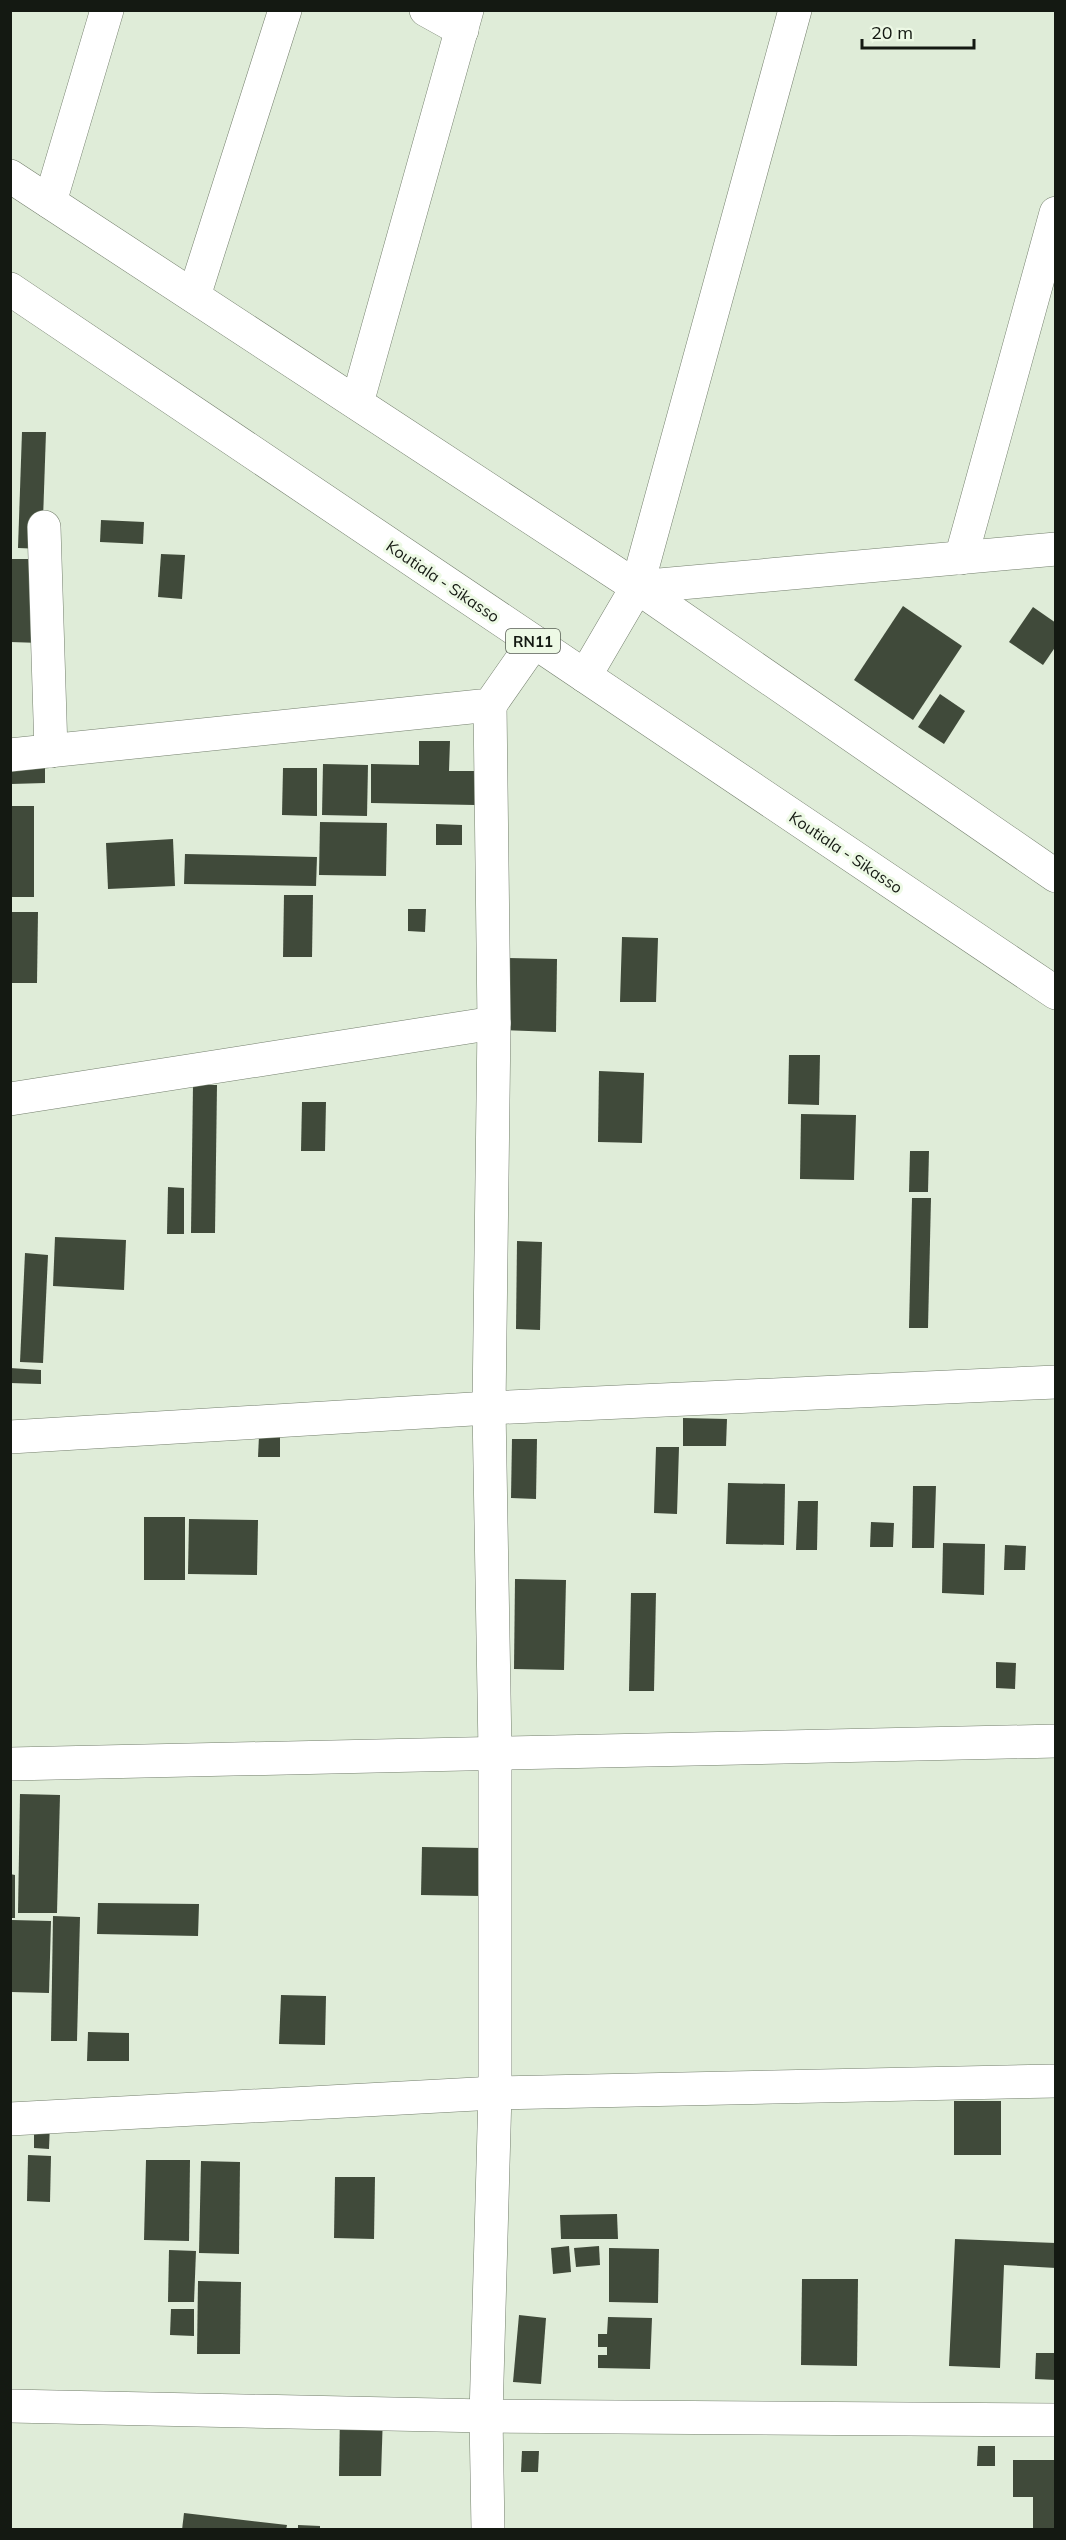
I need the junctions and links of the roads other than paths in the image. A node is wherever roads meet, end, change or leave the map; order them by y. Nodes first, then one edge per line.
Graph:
1 (107, 10) edge
2 (285, 10) edge
3 (426, 10) edge
4 (795, 10) edge
5 (465, 20) edge
6 (10, 176) edge
7 (50, 202) junction
8 (1056, 213) edge
9 (10, 289) edge
10 (194, 296) junction
11 (357, 403) junction
12 (44, 527) dead end
13 (1056, 549) edge
14 (961, 558) junction
15 (637, 587) junction
16 (534, 642) junction
17 (585, 676) junction
18 (490, 705) junction
19 (51, 751) junction
20 (10, 755) edge
21 (1056, 876) edge
22 (1056, 993) edge
23 (494, 1023) junction
24 (10, 1099) edge
25 (1056, 1382) edge
26 (489, 1408) junction
27 (10, 1437) edge
28 (1056, 1741) edge
29 (495, 1751) junction
30 (10, 1764) edge
31 (1056, 2082) edge
32 (495, 2093) junction
33 (10, 2119) edge
34 (10, 2406) edge
35 (486, 2416) junction
36 (1056, 2420) edge
37 (488, 2529) edge

1 - 7 street
2 - 10 street
3 - 5 street
4 - 15 street
5 - 11 street
6 - 7 street
7 - 10 street
8 - 14 street
9 - 16 street, Koutiala - Sikasso / RN11
10 - 11 street
11 - 15 street
12 - 19 street
13 - 14 street
14 - 15 street
15 - 17 street
15 - 21 street
16 - 17 street, Koutiala - Sikasso / RN11
16 - 18 street
17 - 22 street, Koutiala - Sikasso / RN11
18 - 19 street
18 - 23 street
19 - 20 street
23 - 24 street
23 - 26 street
25 - 26 street
26 - 27 street
26 - 29 street
28 - 29 street
29 - 30 street
29 - 32 street
31 - 32 street
32 - 33 street
32 - 35 street
34 - 35 street
35 - 36 street
35 - 37 street

